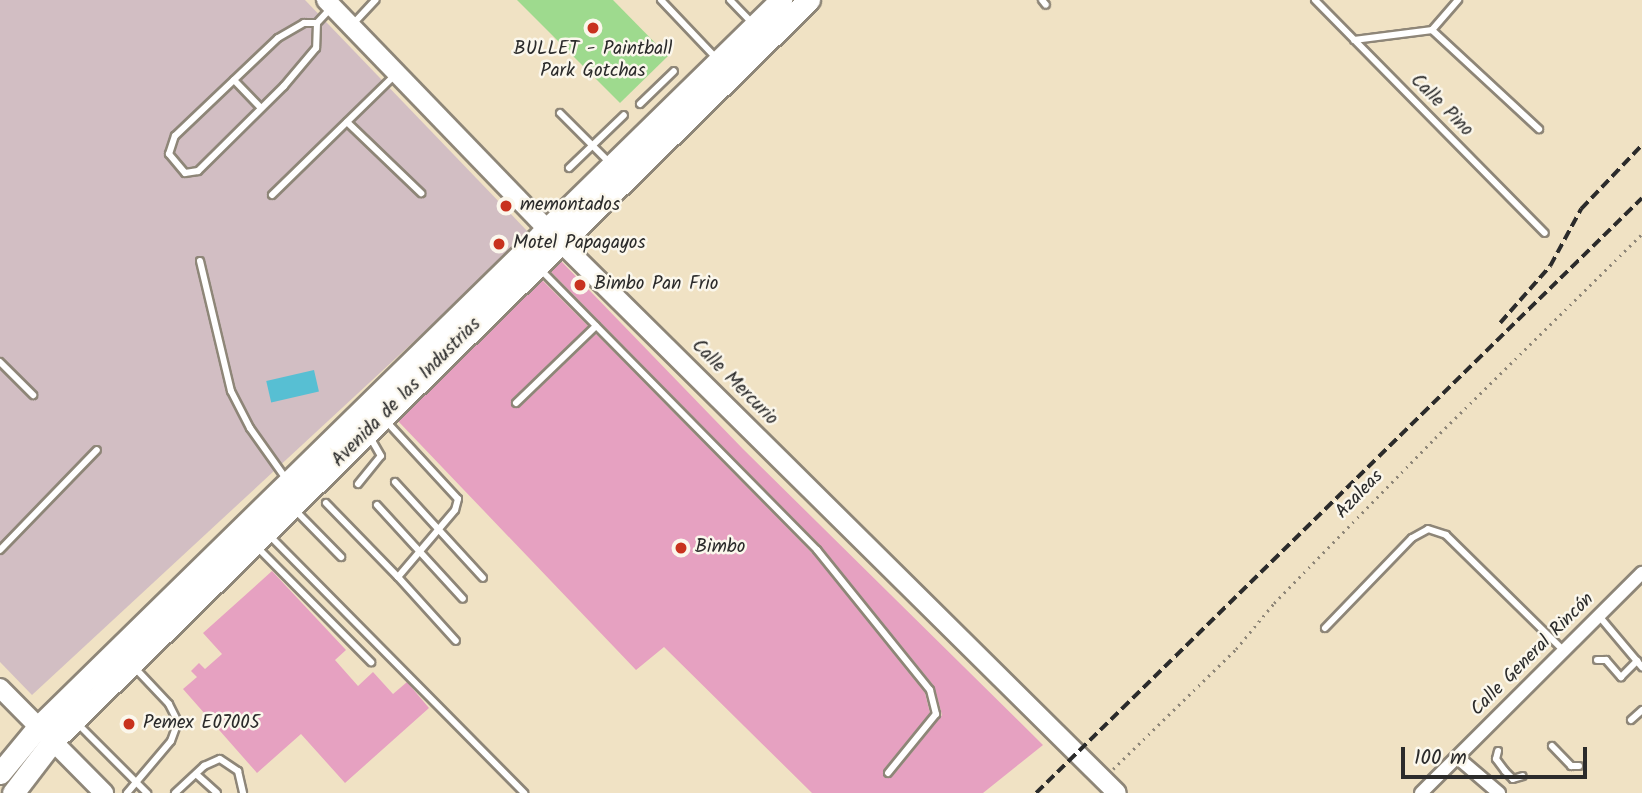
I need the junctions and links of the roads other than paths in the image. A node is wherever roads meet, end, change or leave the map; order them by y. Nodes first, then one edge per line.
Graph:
1 (375, 0) edge
2 (662, 0) edge
3 (730, 0) edge
4 (781, 0) edge
5 (809, 0) edge
6 (1315, 0) edge
7 (1458, 0) edge
8 (329, 2) edge
9 (317, 23) junction
10 (351, 26) junction
11 (1433, 30) junction
12 (762, 33) junction
13 (1354, 40) junction
14 (726, 68) junction
15 (674, 71) dead end
16 (397, 73) junction
17 (234, 80) junction
18 (667, 95) junction
19 (640, 104) dead end
20 (261, 108) junction
21 (560, 113) dead end
22 (624, 115) dead end
23 (347, 122) junction
24 (1539, 128) dead end
25 (593, 145) junction
26 (613, 166) junction
27 (569, 168) dead end
28 (421, 192) dead end
29 (272, 195) dead end
30 (1545, 233) dead end
31 (555, 236) junction
32 (200, 261) dead end
33 (522, 272) junction
34 (596, 326) junction
35 (0, 362) edge
36 (33, 396) dead end
37 (516, 403) dead end
38 (382, 417) junction
39 (366, 433) junction
40 (97, 450) dead end
41 (289, 482) junction
42 (395, 482) dead end
43 (358, 484) dead end
44 (326, 503) dead end
45 (377, 505) dead end
46 (280, 508) junction
47 (439, 530) junction
48 (260, 538) junction
49 (0, 550) edge
50 (420, 551) junction
51 (341, 557) dead end
52 (1642, 573) edge
53 (398, 578) junction
54 (482, 578) dead end
55 (463, 599) dead end
56 (1599, 616) junction
57 (1325, 628) dead end
58 (456, 640) dead end
59 (1564, 651) junction
60 (1597, 660) dead end
61 (371, 662) dead end
62 (131, 664) junction
63 (1639, 664) edge
64 (0, 688) edge
65 (1642, 710) edge
66 (74, 720) junction
67 (1631, 720) dead end
68 (45, 734) junction
69 (1552, 746) dead end
70 (1498, 751) dead end
71 (1458, 758) junction
72 (1579, 766) dead end
73 (0, 773) edge
74 (888, 773) dead end
75 (196, 774) junction
76 (1523, 776) dead end
77 (136, 783) junction
78 (13, 793) edge
79 (104, 793) edge
80 (128, 793) edge
81 (147, 793) edge
82 (175, 793) edge
83 (217, 793) edge
84 (243, 793) edge
85 (524, 793) edge
86 (1117, 793) edge
87 (1421, 793) edge
88 (1499, 793) edge

1 - 10 lane
2 - 14 lane
3 - 12 lane
4 - 12 main road, Avenida de las Industrias
5 - 12 main road, Avenida de las Industrias
6 - 13 lane, Calle Pino
7 - 11 lane
8 - 9 lane
8 - 10 main road, Calle Mercurio
9 - 17 lane
9 - 20 lane
10 - 16 main road, Calle Mercurio
11 - 13 lane
11 - 24 lane
12 - 14 main road, Avenida de las Industrias
13 - 30 lane, Calle Pino
14 - 18 main road, Avenida de las Industrias
14 - 31 main road, Avenida de las Industrias
15 - 18 lane
16 - 23 lane
16 - 31 main road, Calle Mercurio
17 - 20 lane
17 - 20 lane
18 - 19 lane
18 - 26 main road, Avenida de las Industrias
21 - 25 lane
22 - 25 lane
23 - 28 lane
23 - 29 lane
25 - 26 lane
25 - 27 lane
26 - 31 main road, Avenida de las Industrias
31 - 33 main road, Avenida de las Industrias
31 - 86 main road, Calle Mercurio
32 - 41 lane
33 - 34 lane
33 - 38 main road, Avenida de las Industrias
33 - 41 main road, Avenida de las Industrias
34 - 37 lane
34 - 74 lane
35 - 36 lane
38 - 39 main road, Avenida de las Industrias
38 - 47 lane
39 - 43 lane
39 - 46 main road, Avenida de las Industrias
40 - 49 lane
41 - 46 main road, Avenida de las Industrias
42 - 47 lane
44 - 53 lane
45 - 50 lane
46 - 48 main road, Avenida de las Industrias
46 - 51 lane
46 - 68 main road, Avenida de las Industrias
47 - 50 lane
47 - 54 lane
48 - 61 lane
48 - 62 main road, Avenida de las Industrias
48 - 85 lane
50 - 53 lane
50 - 55 lane
52 - 56 street, Calle General Rincón
53 - 58 lane
56 - 59 street, Calle General Rincón
56 - 63 lane
57 - 59 lane
59 - 71 street, Calle General Rincón
60 - 63 lane
62 - 66 main road, Avenida de las Industrias
62 - 77 lane
64 - 68 main road
65 - 67 lane
66 - 68 main road, Avenida de las Industrias
66 - 77 lane
68 - 73 main road, Avenida de las Industrias
68 - 78 main road, Avenida de las Industrias
68 - 79 main road
69 - 72 lane
70 - 76 lane
71 - 87 street, Calle General Rincón
71 - 88 street
75 - 82 lane
75 - 83 lane
75 - 84 lane
77 - 80 lane
77 - 81 lane

